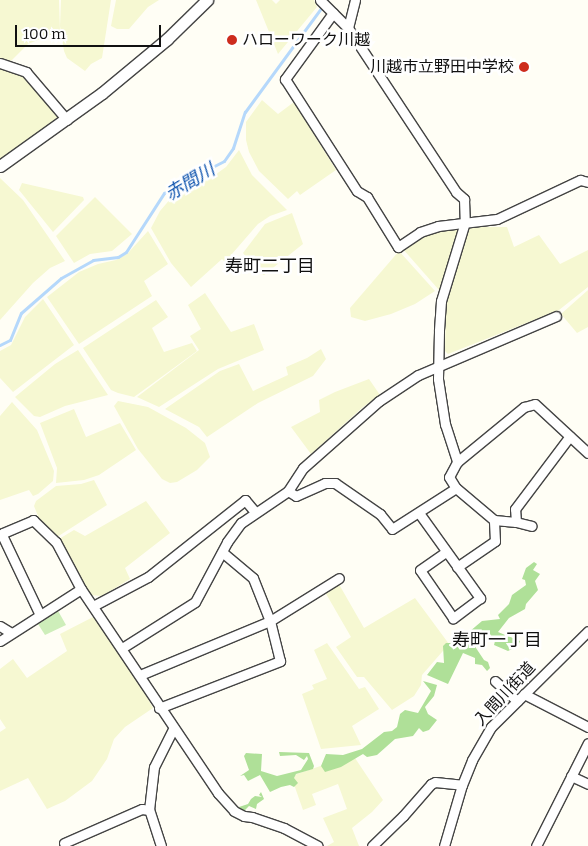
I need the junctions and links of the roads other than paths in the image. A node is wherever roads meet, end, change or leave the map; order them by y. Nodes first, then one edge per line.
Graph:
1 (207, 0) edge
2 (355, 0) edge
3 (326, 7) edge
4 (348, 28) junction
5 (0, 63) edge
6 (67, 120) junction
7 (0, 166) edge
8 (588, 182) edge
9 (465, 222) junction
10 (556, 316) dead end
11 (439, 365) junction
12 (570, 436) junction
13 (588, 453) edge
14 (457, 462) junction
15 (456, 488) junction
16 (288, 491) junction
17 (255, 512) junction
18 (419, 512) junction
19 (494, 520) junction
20 (516, 522) junction
21 (532, 526) dead end
22 (222, 552) junction
23 (446, 552) junction
24 (458, 567) junction
25 (339, 578) dead end
26 (81, 589) junction
27 (93, 606) junction
28 (40, 615) junction
29 (270, 622) junction
30 (0, 626) edge
31 (588, 631) edge
32 (11, 633) junction
33 (0, 641) edge
34 (122, 648) junction
35 (140, 675) junction
36 (495, 681) dead end
37 (524, 694) junction
38 (517, 701) junction
39 (159, 708) junction
40 (588, 727) edge
41 (173, 729) junction
42 (588, 743) edge
43 (571, 776) junction
44 (588, 784) edge
45 (462, 785) junction
46 (149, 810) junction
47 (64, 843) dead end
48 (161, 846) edge
49 (318, 846) edge
50 (372, 846) edge
51 (444, 846) edge
52 (536, 846) edge

1 - 6 street
2 - 4 street
3 - 4 street
3 - 9 street
4 - 9 street
5 - 6 street
6 - 7 street
8 - 9 street
9 - 11 street
10 - 11 street
11 - 14 street
11 - 16 street
12 - 13 street
12 - 14 street
12 - 20 street
14 - 15 street
15 - 18 street
15 - 19 street
16 - 17 street
16 - 18 street
17 - 22 street
17 - 27 street
18 - 23 street
19 - 20 street
19 - 24 street
20 - 21 street
22 - 29 street
22 - 34 street
23 - 24 street
23 - 24 street
25 - 29 street
26 - 27 street
26 - 28 street
26 - 28 street
27 - 34 street
28 - 32 street
29 - 35 street
29 - 39 street
30 - 32 street
31 - 37 street, 入間川街道
32 - 33 street
34 - 35 street
35 - 39 street
36 - 38 street
37 - 38 street, 入間川街道
37 - 40 street
38 - 45 street, 入間川街道
39 - 41 street
41 - 46 street
41 - 49 street
42 - 43 street
43 - 44 street
43 - 52 street
45 - 50 street
45 - 51 street, 入間川街道
46 - 47 street
46 - 48 street

